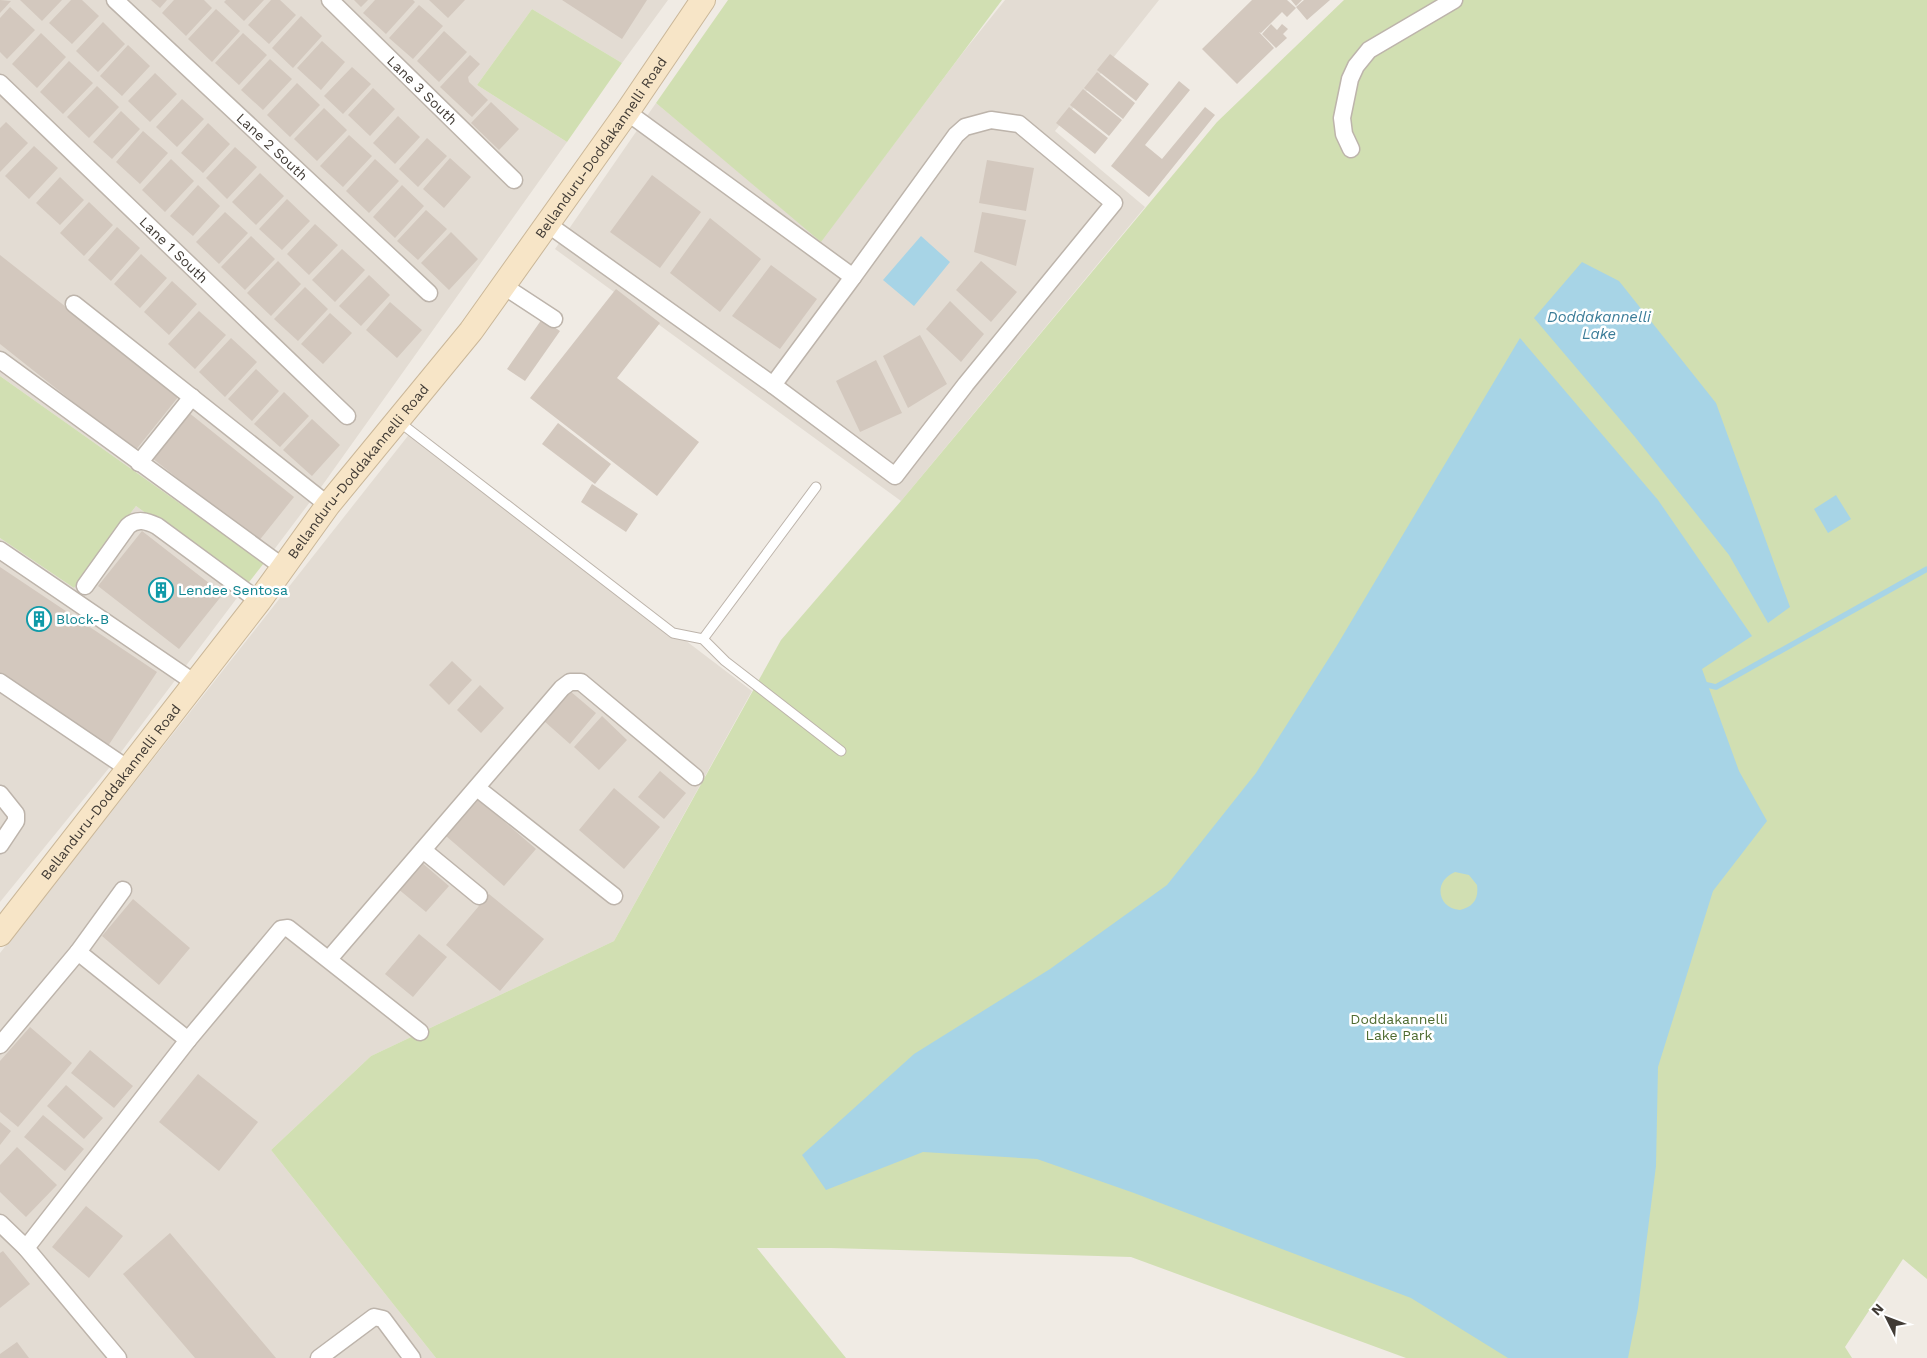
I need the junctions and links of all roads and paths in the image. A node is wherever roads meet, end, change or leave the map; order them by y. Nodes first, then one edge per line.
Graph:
1 (115, 0) edge
2 (330, 0) edge
3 (703, 0) edge
4 (1454, 0) edge
5 (0, 83) edge
6 (627, 112) junction
7 (1351, 149) dead end
8 (514, 180) dead end
9 (546, 223) junction
10 (853, 277) junction
11 (502, 285) junction
12 (429, 293) dead end
13 (74, 304) dead end
14 (554, 319) dead end
15 (0, 360) edge
16 (773, 385) junction
17 (192, 397) junction
18 (347, 416) dead end
19 (398, 421) junction
20 (139, 463) junction
21 (816, 487) dead end
22 (328, 505) junction
23 (0, 550) edge
24 (283, 567) junction
25 (85, 586) dead end
26 (259, 601) junction
27 (703, 639) junction
28 (0, 682) edge
29 (195, 683) junction
30 (841, 751) dead end
31 (127, 768) junction
32 (694, 777) dead end
33 (477, 788) junction
34 (0, 794) edge
35 (0, 845) edge
36 (423, 850) junction
37 (123, 890) dead end
38 (479, 896) dead end
39 (614, 896) dead end
40 (0, 934) edge
41 (78, 952) junction
42 (329, 959) junction
43 (420, 1032) dead end
44 (188, 1040) junction
45 (0, 1045) edge
46 (0, 1223) edge
47 (26, 1248) junction
48 (118, 1358) edge
49 (319, 1358) edge
50 (412, 1358) edge

1 - 12 street, Lane 2 South
2 - 8 street, Lane 3 South
3 - 6 street, Bellanduru-Doddakannelli Road
4 - 7 street
5 - 18 street, Lane 1 South
6 - 9 street, Bellanduru-Doddakannelli Road
6 - 10 street
9 - 11 street, Bellanduru-Doddakannelli Road
9 - 16 street
10 - 16 street
10 - 16 street
11 - 14 street
11 - 19 street, Bellanduru-Doddakannelli Road
13 - 17 street
15 - 20 street
17 - 20 street
17 - 22 street
19 - 22 street, Bellanduru-Doddakannelli Road
19 - 27 lane
20 - 24 street
21 - 27 lane
22 - 24 street, Bellanduru-Doddakannelli Road
23 - 29 street
24 - 26 street, Bellanduru-Doddakannelli Road
25 - 26 street
26 - 29 street, Bellanduru-Doddakannelli Road
27 - 30 lane
28 - 31 street
29 - 31 street, Bellanduru-Doddakannelli Road
31 - 40 street, Bellanduru-Doddakannelli Road
32 - 33 street
33 - 36 street
33 - 39 street
34 - 35 street
36 - 38 street
36 - 42 street
37 - 41 street
41 - 44 street
41 - 45 street
42 - 43 street
42 - 44 street
44 - 47 street
46 - 47 street
47 - 48 street
49 - 50 street

